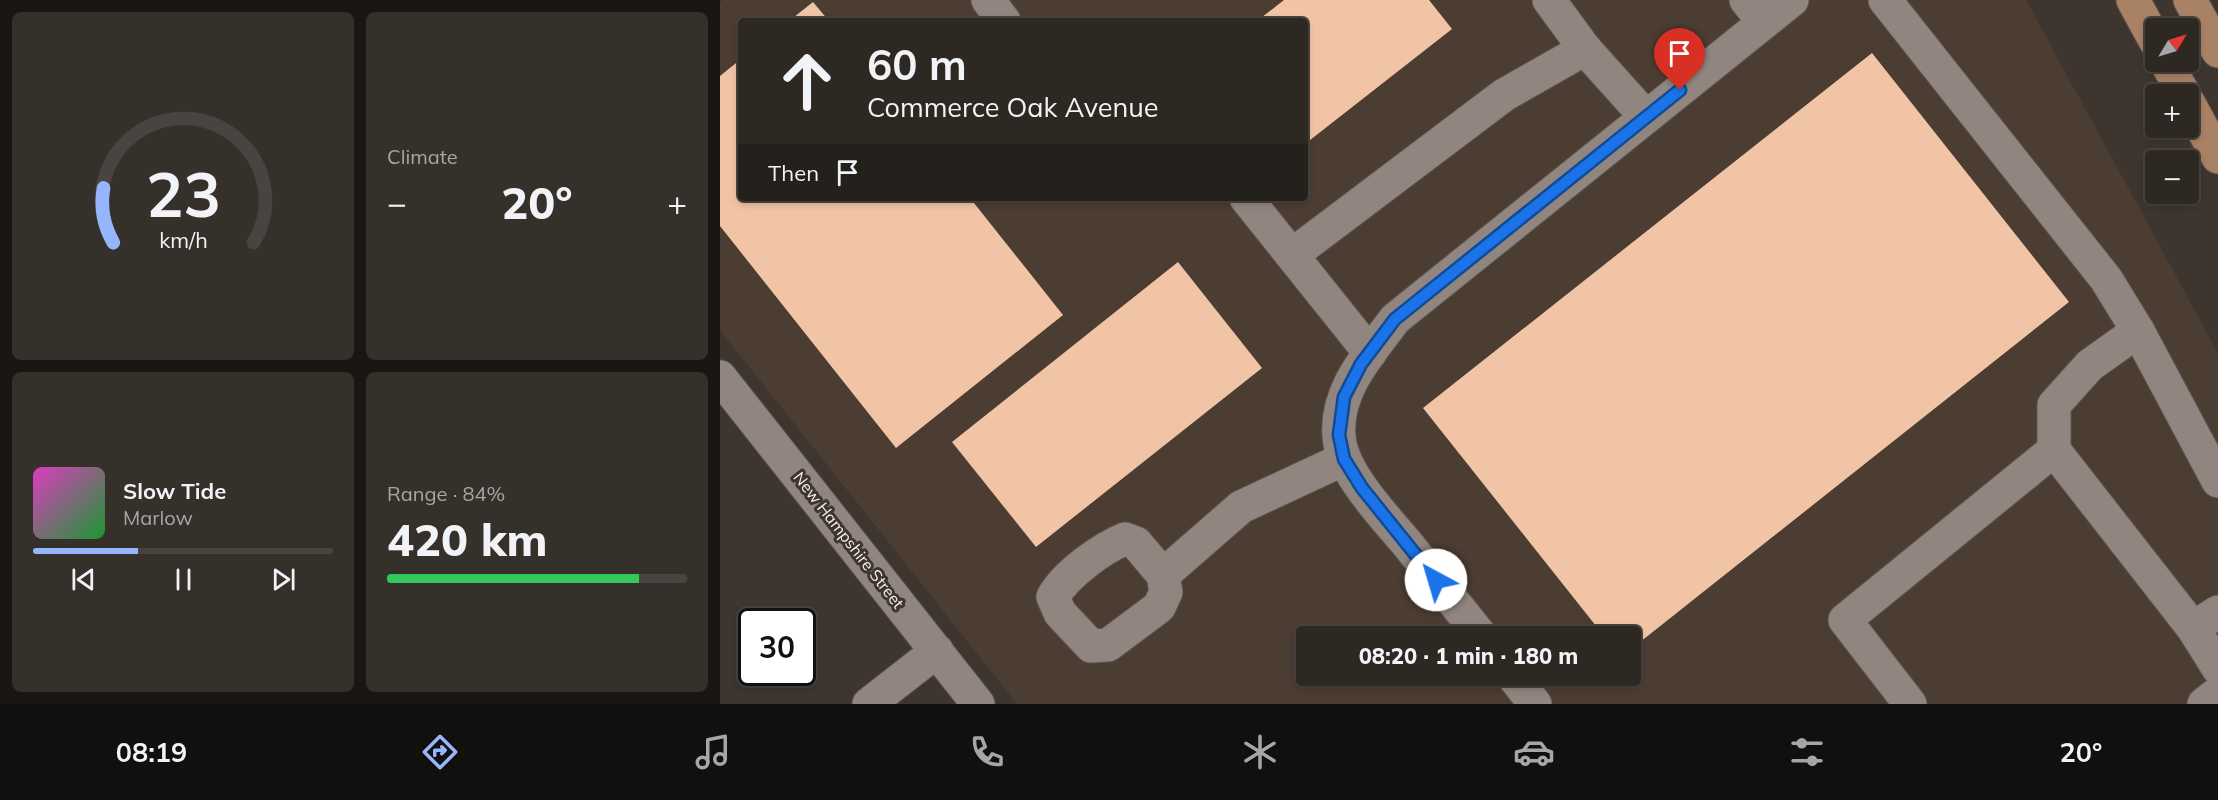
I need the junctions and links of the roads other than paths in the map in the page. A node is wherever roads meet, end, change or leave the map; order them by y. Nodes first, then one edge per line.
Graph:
1 (988, 0) edge
2 (1549, 0) edge
3 (1792, 0) edge
4 (1885, 0) edge
5 (2133, 0) edge
6 (2190, 0) edge
7 (1755, 11) edge
8 (1002, 18) edge
9 (2145, 22) edge
10 (1585, 49) junction
11 (2218, 51) edge
12 (1647, 117) junction
13 (2199, 122) edge
14 (2218, 157) edge
15 (1248, 201) edge
16 (1292, 255) junction
17 (2138, 331) junction
18 (1370, 353) junction
19 (720, 377) edge
20 (2054, 450) junction
21 (1344, 459) junction
22 (2218, 481) edge
23 (1163, 575) dead end
24 (2206, 620) edge
25 (1472, 626) edge
26 (936, 651) junction
27 (2218, 668) edge
28 (1521, 686) edge
29 (2218, 693) edge
30 (869, 704) edge
31 (978, 704) edge
32 (1535, 704) edge
33 (1910, 704) edge
34 (2204, 704) edge

1 - 8 street
2 - 10 street
3 - 7 street
4 - 17 street
5 - 9 main road
6 - 11 main road
7 - 12 street
10 - 12 street
10 - 16 street
12 - 18 street
13 - 14 main road
15 - 16 street
16 - 18 street
17 - 20 street
17 - 22 street
18 - 21 street
19 - 26 street, New Hampshire Street
20 - 24 street
20 - 33 street
21 - 23 street
21 - 25 street
24 - 27 street
26 - 30 street
26 - 31 street, New Hampshire Street
28 - 32 street
29 - 34 street

